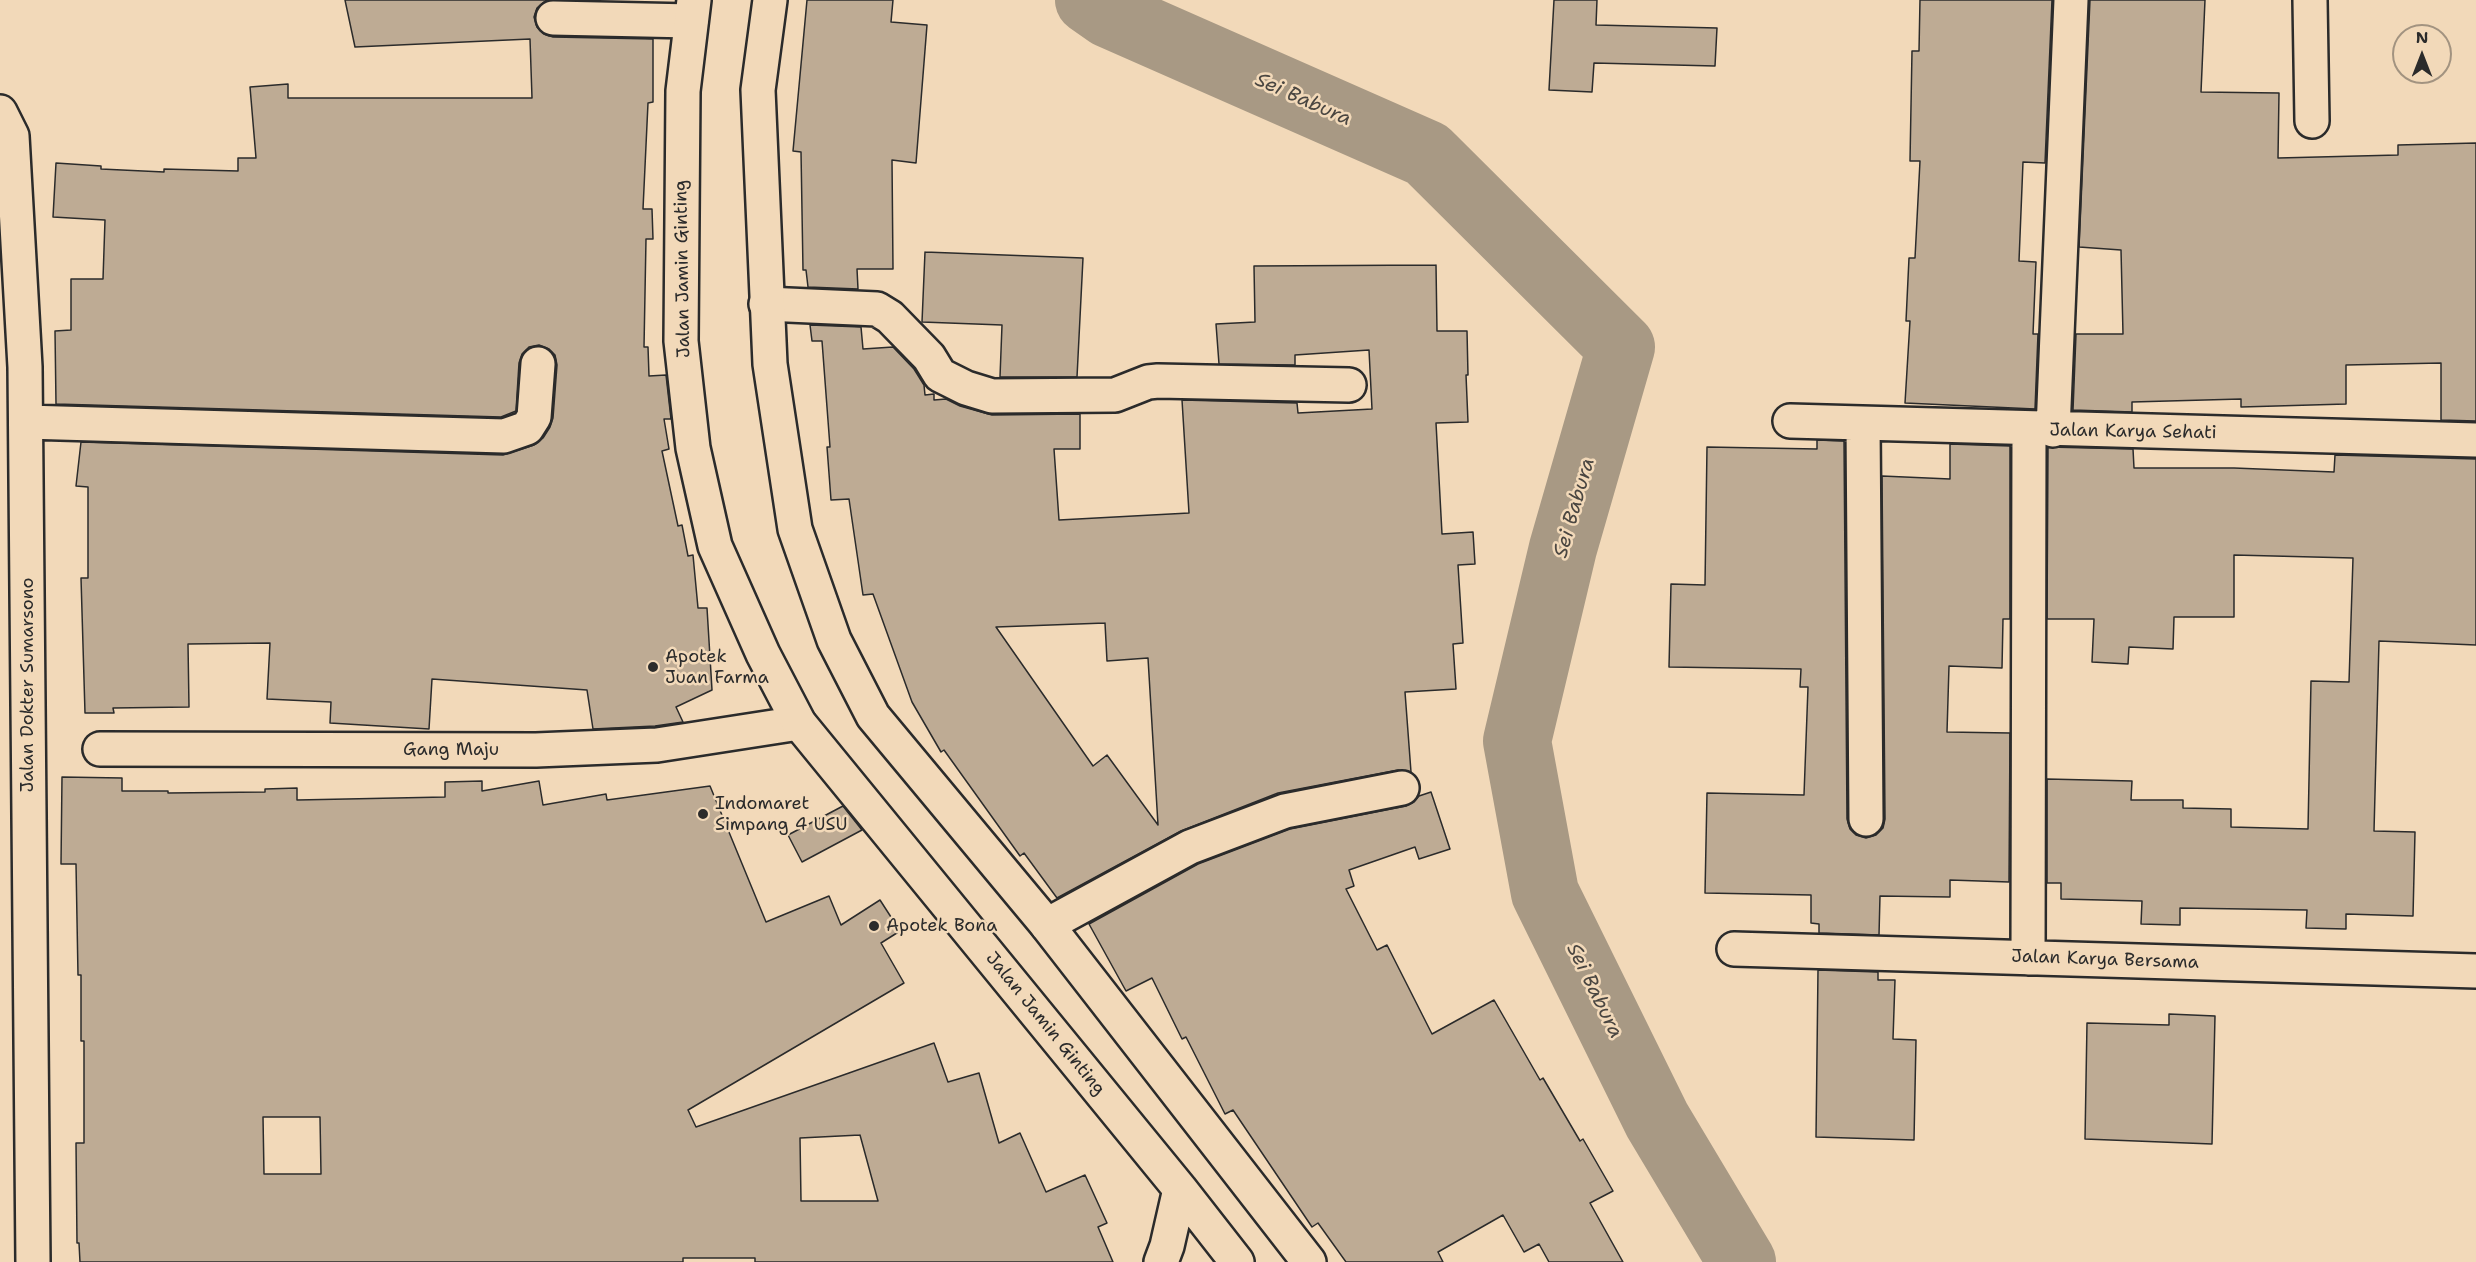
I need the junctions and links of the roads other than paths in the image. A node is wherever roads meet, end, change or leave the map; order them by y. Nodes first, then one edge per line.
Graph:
1 (770, 0) edge
2 (2071, 0) edge
3 (2310, 0) edge
4 (693, 11) edge
5 (553, 18) dead end
6 (0, 112) edge
7 (2312, 121) dead end
8 (766, 304) junction
9 (538, 364) dead end
10 (13, 367) edge
11 (1349, 385) dead end
12 (1790, 421) dead end
13 (26, 422) junction
14 (1863, 423) junction
15 (2041, 429) junction
16 (2476, 440) edge
17 (799, 723) junction
18 (100, 749) dead end
19 (1402, 788) dead end
20 (1866, 819) dead end
21 (1047, 925) junction
22 (1734, 949) dead end
23 (2028, 958) junction
24 (2476, 971) edge
25 (1180, 1189) junction
26 (33, 1262) edge
27 (1161, 1262) edge
28 (1237, 1262) edge
29 (1309, 1262) edge

1 - 8 street
2 - 15 street
3 - 7 street
4 - 5 street
4 - 17 street, Jalan Jamin Ginting
6 - 10 street, Jalan Dokter Sumarsono
8 - 11 street
8 - 21 street
9 - 13 street
10 - 13 street, Jalan Dokter Sumarsono
12 - 14 street, Jalan Karya Sehati
13 - 26 street, Jalan Dokter Sumarsono
14 - 15 street, Jalan Karya Sehati
14 - 20 street
15 - 16 street, Jalan Karya Sehati
15 - 23 street
17 - 18 street, Gang Maju
17 - 25 street, Jalan Jamin Ginting
19 - 21 street
21 - 29 street
22 - 23 street, Jalan Karya Bersama
23 - 24 street, Jalan Karya Bersama
25 - 27 street
25 - 28 street, Jalan Jamin Ginting

